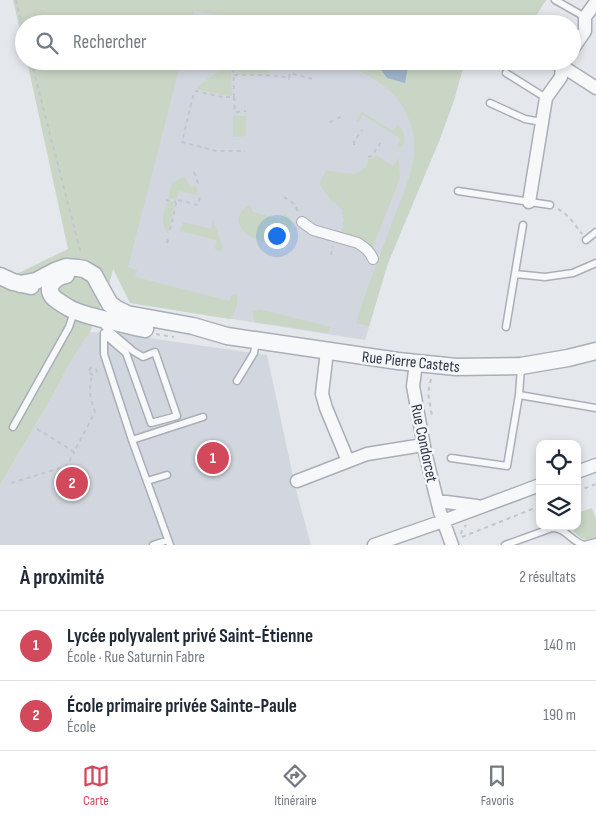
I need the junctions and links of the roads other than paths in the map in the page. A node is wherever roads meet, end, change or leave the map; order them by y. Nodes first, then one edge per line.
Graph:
1 (556, 0) edge
2 (596, 2) edge
3 (586, 18) junction
4 (581, 37) edge
5 (563, 70) edge
6 (572, 70) edge
7 (506, 74) dead end
8 (596, 88) edge
9 (546, 98) junction
10 (490, 103) dead end
11 (542, 122) junction
12 (458, 191) dead end
13 (529, 202) junction
14 (550, 205) road end
15 (301, 219) road end
16 (523, 225) dead end
17 (596, 232) edge
18 (586, 240) road end
19 (374, 258) dead end
20 (596, 263) edge
21 (515, 274) junction
22 (0, 276) edge
23 (20, 284) junction
24 (103, 291) junction
25 (51, 294) junction
26 (75, 310) junction
27 (108, 323) junction
28 (506, 327) dead end
29 (256, 340) junction
30 (327, 351) junction
31 (596, 351) edge
32 (416, 363) junction
33 (521, 366) junction
34 (237, 381) dead end
35 (519, 395) junction
36 (596, 408) edge
37 (203, 416) dead end
38 (13, 427) dead end
39 (132, 440) junction
40 (423, 445) junction
41 (451, 458) dead end
42 (348, 461) junction
43 (596, 465) edge
44 (581, 471) edge
45 (167, 475) dead end
46 (148, 481) junction
47 (297, 482) dead end
48 (536, 486) edge
49 (438, 502) junction
50 (480, 507) junction
51 (443, 521) junction
52 (596, 542) edge
53 (169, 543) edge
54 (452, 543) edge
55 (153, 545) edge
56 (374, 545) edge
57 (505, 545) edge
58 (584, 545) edge

1 - 3 lane
2 - 3 street
3 - 4 street
5 - 9 street
6 - 8 street
7 - 9 lane
9 - 11 street
10 - 11 lane
11 - 13 street
12 - 13 lane
13 - 14 lane
15 - 19 street
16 - 21 lane
17 - 18 lane
20 - 21 lane
21 - 28 lane
22 - 23 street, Rue Pierre Castets
23 - 24 street
23 - 25 street, Rue Pierre Castets
24 - 25 street
24 - 27 street
25 - 26 street, Rue Pierre Castets
26 - 27 street, Rue Pierre Castets
26 - 38 lane
27 - 27 lane
27 - 29 street, Rue Pierre Castets
27 - 39 lane
29 - 30 street, Rue Pierre Castets
29 - 34 lane
30 - 32 street, Rue Pierre Castets
30 - 42 street
31 - 33 street, Rue Pierre Castets
32 - 33 street, Rue Pierre Castets
32 - 40 street, Rue Condorcet
33 - 35 lane
35 - 36 lane
35 - 41 lane
37 - 39 lane
39 - 46 lane
40 - 42 street
40 - 49 street, Rue Condorcet
42 - 47 street
43 - 44 street
45 - 46 lane
46 - 53 lane
48 - 50 street
49 - 50 street
49 - 51 street, Rue Condorcet
50 - 51 street
51 - 54 street, Rue Condorcet
51 - 56 street
52 - 58 lane
53 - 55 lane
57 - 58 lane

